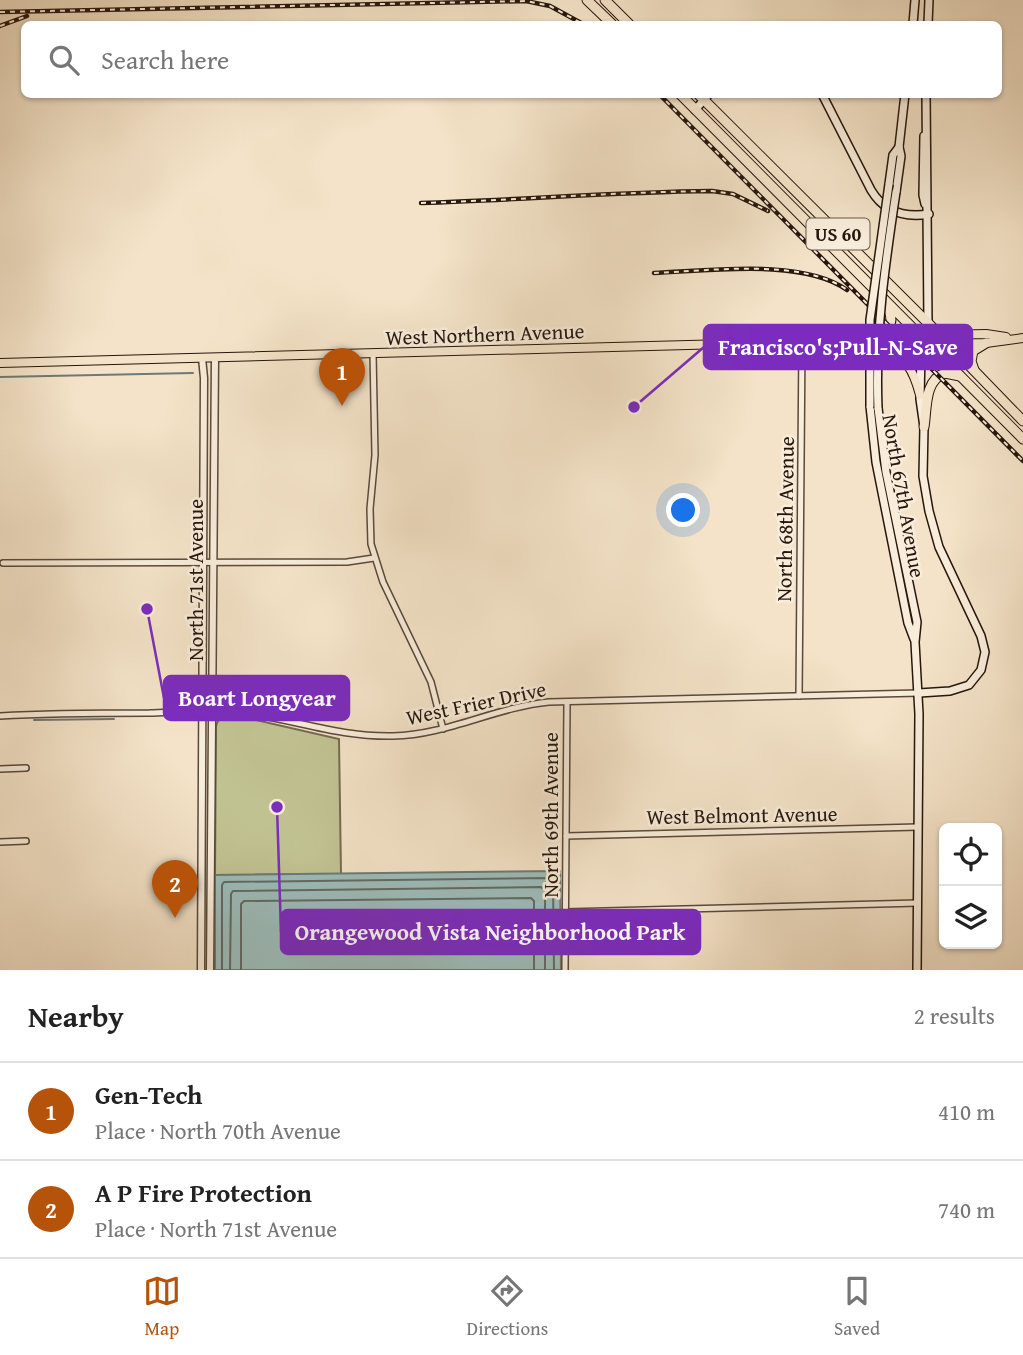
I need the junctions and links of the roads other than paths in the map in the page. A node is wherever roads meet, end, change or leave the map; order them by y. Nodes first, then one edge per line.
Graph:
1 (587, 0) edge
2 (605, 0) edge
3 (915, 0) edge
4 (929, 0) edge
5 (609, 21) edge
6 (626, 21) edge
7 (913, 21) edge
8 (928, 21) edge
9 (684, 98) edge
10 (703, 98) edge
11 (706, 98) edge
12 (824, 98) edge
13 (905, 98) edge
14 (926, 98) edge
15 (695, 110) junction
16 (899, 147) junction
17 (929, 214) junction
18 (875, 290) junction
19 (929, 323) junction
20 (939, 335) junction
21 (874, 336) junction
22 (1012, 338) junction
23 (1023, 338) edge
24 (802, 342) junction
25 (926, 343) junction
26 (986, 343) junction
27 (948, 344) junction
28 (861, 346) junction
29 (956, 353) junction
30 (373, 354) junction
31 (920, 357) joint
32 (215, 358) junction
33 (202, 359) junction
34 (0, 363) edge
35 (976, 374) junction
36 (961, 377) junction
37 (920, 395) junction
38 (874, 407) junction
39 (1023, 421) edge
40 (924, 427) junction
41 (1023, 439) edge
42 (374, 558) junction
43 (203, 561) junction
44 (213, 561) junction
45 (3, 563) dead end
46 (202, 651) junction
47 (212, 651) junction
48 (919, 693) junction
49 (799, 696) junction
50 (567, 702) junction
51 (212, 711) junction
52 (202, 712) junction
53 (0, 716) edge
54 (443, 729) junction
55 (26, 768) dead end
56 (0, 769) edge
57 (201, 791) junction
58 (211, 792) junction
59 (918, 827) junction
60 (566, 836) junction
61 (26, 841) dead end
62 (0, 842) edge
63 (918, 903) junction
64 (565, 912) junction
65 (201, 970) edge
66 (210, 970) edge
67 (565, 970) edge
68 (917, 970) edge

1 - 5 highway
2 - 6 highway
3 - 7 main road
4 - 8 main road
9 - 15 highway, US 60
10 - 15 main road
11 - 19 highway, US 60
12 - 17 main road
13 - 16 main road, North 67th Avenue
14 - 17 main road
15 - 18 highway, US 60
16 - 38 main road, North 67th Avenue, bridge
16 - 38 main road, North 67th Avenue, bridge
17 - 19 main road
18 - 21 highway
18 - 25 highway, US 60
19 - 20 highway, US 60
19 - 25 main road
20 - 22 main road, West Northern Avenue
20 - 25 main road, West Northern Avenue
20 - 27 highway, US 60
21 - 24 main road, West Northern Avenue
21 - 25 main road, West Northern Avenue
22 - 23 main road, West Northern Avenue
22 - 26 main road, West Northern Avenue
24 - 28 main road, West Northern Avenue
24 - 30 main road, West Northern Avenue
24 - 49 street, North 68th Avenue
25 - 27 main road, West Northern Avenue
25 - 28 main road, West Northern Avenue
25 - 29 highway
25 - 31 highway
25 - 36 highway, US 60
26 - 27 main road, West Northern Avenue
26 - 35 highway
27 - 29 highway, US 60
28 - 37 main road
29 - 35 highway, US 60
30 - 32 main road, West Northern Avenue
30 - 42 street
31 - 37 main road, North 67th Avenue
32 - 33 main road, West Northern Avenue
32 - 44 street, North 71st Avenue
33 - 34 main road, West Northern Avenue
33 - 43 street, North 71st Avenue
35 - 39 highway, US 60
36 - 40 highway
36 - 41 highway, US 60
37 - 40 main road, North 67th Avenue
38 - 48 main road, North 67th Avenue
40 - 48 main road, North 67th Avenue
42 - 44 street
42 - 54 street
43 - 44 street
43 - 45 street
43 - 46 street, North 71st Avenue
44 - 47 street, North 71st Avenue
46 - 47 street
46 - 52 street, North 71st Avenue
47 - 51 street, North 71st Avenue
48 - 49 street, West Frier Drive
48 - 59 main road, North 67th Avenue
49 - 50 street, West Frier Drive
50 - 54 street, West Frier Drive
50 - 60 street, North 69th Avenue
51 - 52 street, West Frier Drive
51 - 54 street, West Frier Drive
51 - 58 street, North 71st Avenue
52 - 53 street, West Frier Drive
52 - 57 street, North 71st Avenue
55 - 56 street
57 - 58 street
57 - 65 street, North 71st Avenue
58 - 66 street, North 71st Avenue
59 - 60 street, West Belmont Avenue
59 - 63 main road, North 67th Avenue
60 - 64 street, North 69th Avenue
61 - 62 street
63 - 64 street
63 - 68 main road, North 67th Avenue
64 - 67 street, North 69th Avenue

